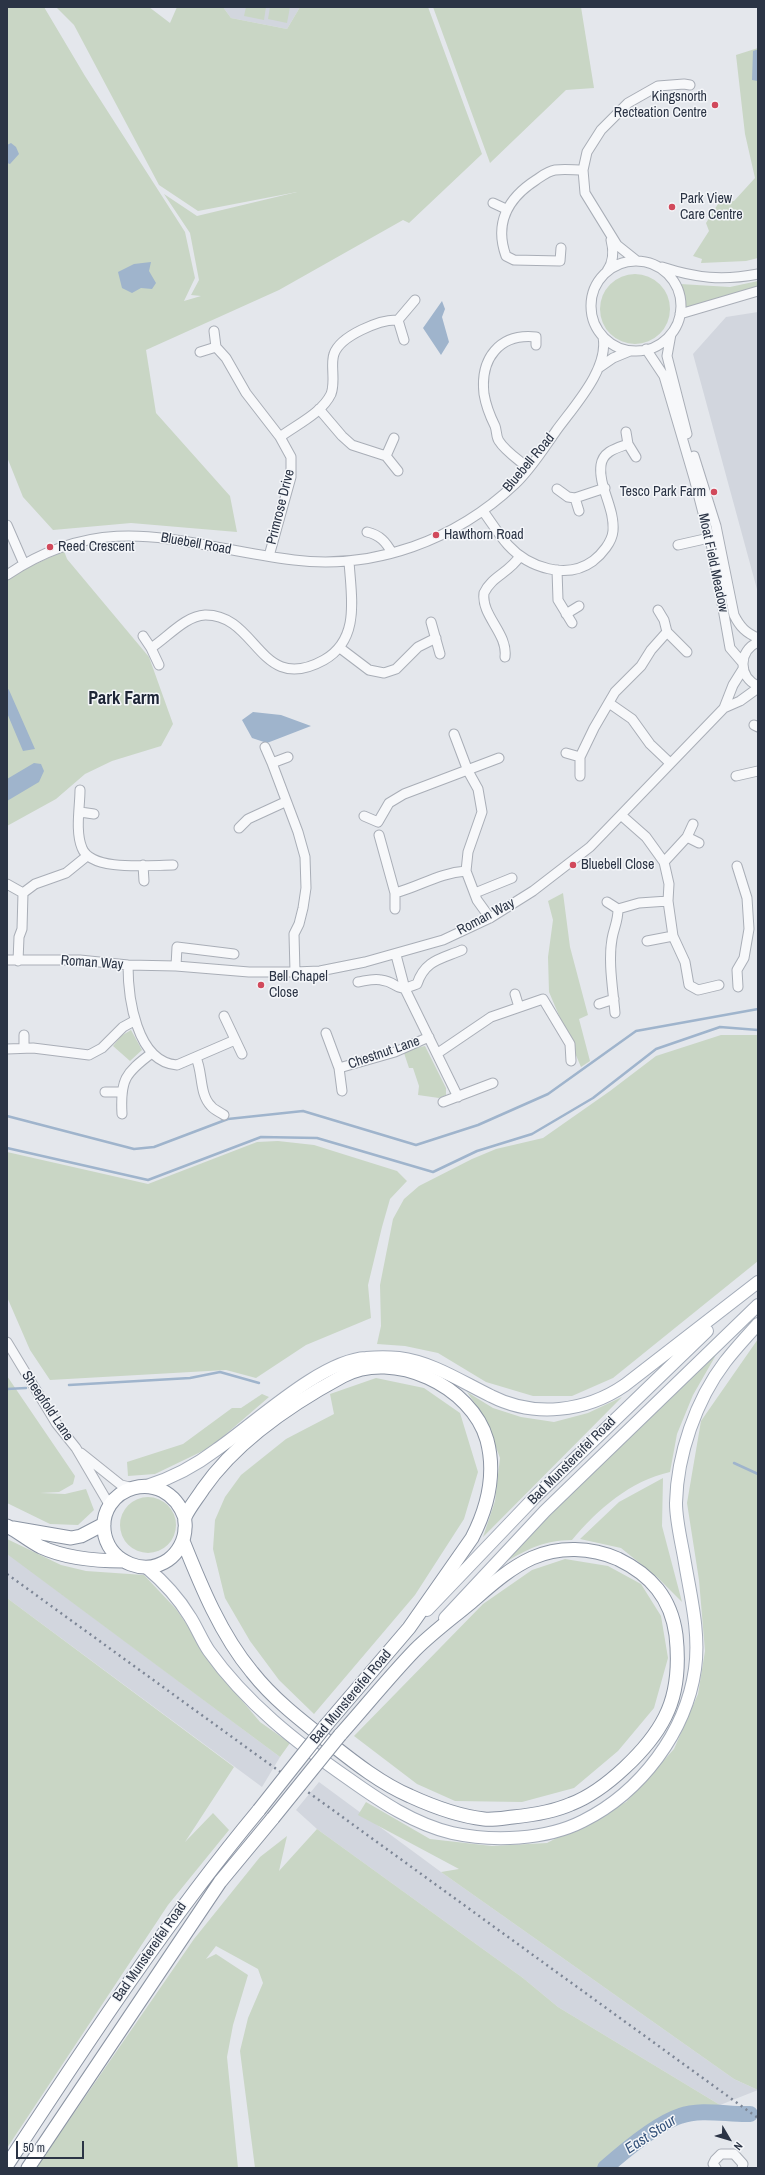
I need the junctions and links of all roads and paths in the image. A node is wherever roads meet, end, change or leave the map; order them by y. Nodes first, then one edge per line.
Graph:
1 (690, 85) dead end
2 (583, 170) junction
3 (493, 203) dead end
4 (506, 209) junction
5 (609, 234) junction
6 (561, 248) dead end
7 (637, 261) junction
8 (655, 265) junction
9 (605, 273) junction
10 (758, 274) edge
11 (758, 291) edge
12 (415, 300) dead end
13 (680, 314) junction
14 (398, 320) junction
15 (214, 332) dead end
16 (671, 334) junction
17 (603, 337) junction
18 (404, 340) dead end
19 (536, 345) dead end
20 (216, 347) junction
21 (646, 349) junction
22 (632, 350) junction
23 (200, 352) dead end
24 (600, 367) junction
25 (319, 409) junction
26 (626, 432) dead end
27 (280, 437) junction
28 (394, 438) dead end
29 (628, 444) junction
30 (386, 456) junction
31 (636, 457) dead end
32 (528, 468) junction
33 (398, 471) dead end
34 (605, 488) junction
35 (557, 489) dead end
36 (575, 498) junction
37 (482, 511) junction
38 (579, 511) dead end
39 (7, 520) edge
40 (9, 529) edge
41 (367, 532) dead end
42 (709, 538) junction
43 (678, 546) dead end
44 (392, 553) junction
45 (269, 556) junction
46 (520, 556) junction
47 (350, 561) junction
48 (24, 564) junction
49 (557, 570) junction
50 (7, 575) edge
51 (579, 606) dead end
52 (658, 610) dead end
53 (566, 614) junction
54 (431, 622) dead end
55 (572, 623) dead end
56 (667, 632) junction
57 (143, 636) dead end
58 (436, 638) junction
59 (758, 638) edge
60 (758, 642) edge
61 (151, 648) junction
62 (340, 648) junction
63 (687, 652) dead end
64 (440, 654) dead end
65 (505, 657) dead end
66 (159, 665) dead end
67 (743, 666) junction
68 (758, 687) edge
69 (609, 703) junction
70 (724, 708) junction
71 (454, 734) dead end
72 (264, 747) dead end
73 (566, 753) dead end
74 (288, 757) dead end
75 (580, 757) junction
76 (499, 758) dead end
77 (272, 763) junction
78 (670, 763) junction
79 (468, 771) junction
80 (758, 771) edge
81 (580, 776) dead end
82 (736, 776) dead end
83 (80, 790) dead end
84 (285, 802) junction
85 (80, 812) junction
86 (94, 814) dead end
87 (621, 815) junction
88 (364, 816) dead end
89 (693, 824) dead end
90 (239, 828) dead end
91 (379, 835) dead end
92 (687, 837) junction
93 (699, 844) dead end
94 (88, 856) junction
95 (664, 862) junction
96 (143, 865) junction
97 (173, 865) dead end
98 (737, 866) dead end
99 (466, 871) junction
100 (512, 878) dead end
101 (144, 881) dead end
102 (7, 884) edge
103 (23, 893) junction
104 (396, 893) junction
105 (475, 893) junction
106 (668, 901) junction
107 (607, 902) dead end
108 (618, 909) junction
109 (395, 910) dead end
110 (490, 918) junction
111 (753, 929) edge
112 (673, 936) junction
113 (647, 941) dead end
114 (462, 950) dead end
115 (234, 954) dead end
116 (396, 954) junction
117 (7, 960) edge
118 (18, 960) junction
119 (128, 966) junction
120 (176, 966) junction
121 (295, 972) junction
122 (358, 982) dead end
123 (719, 985) dead end
124 (738, 987) dead end
125 (405, 989) junction
126 (515, 994) dead end
127 (614, 1000) junction
128 (599, 1004) dead end
129 (519, 1007) junction
130 (615, 1013) dead end
131 (224, 1016) dead end
132 (134, 1021) junction
133 (326, 1033) dead end
134 (24, 1035) dead end
135 (429, 1037) junction
136 (235, 1040) junction
137 (24, 1048) junction
138 (7, 1049) edge
139 (152, 1053) junction
140 (438, 1053) junction
141 (242, 1054) dead end
142 (196, 1058) junction
143 (571, 1061) dead end
144 (339, 1068) junction
145 (493, 1083) dead end
146 (342, 1091) dead end
147 (105, 1092) dead end
148 (121, 1092) junction
149 (458, 1097) junction
150 (443, 1102) dead end
151 (122, 1114) dead end
152 (224, 1115) dead end
153 (758, 1284) edge
154 (758, 1305) edge
155 (758, 1324) edge
156 (7, 1342) edge
157 (76, 1448) junction
158 (147, 1486) junction
159 (134, 1488) junction
160 (110, 1506) junction
161 (185, 1518) junction
162 (104, 1524) junction
163 (9, 1527) edge
164 (183, 1541) junction
165 (123, 1561) junction
166 (146, 1567) junction
167 (409, 1628) junction
168 (416, 1649) junction
169 (7, 2164) edge
170 (28, 2168) edge
171 (716, 2168) edge
172 (742, 2168) edge

1 - 2 street
2 - 4 street
2 - 5 street
3 - 4 street
4 - 6 street
5 - 7 street
5 - 9 street
7 - 8 street
7 - 9 street
8 - 10 street
8 - 13 street
9 - 17 street
11 - 13 street
12 - 14 street
13 - 16 street
14 - 18 street
14 - 25 street
15 - 20 street
16 - 21 street
16 - 59 street, Moat Field Meadow
17 - 22 street
17 - 24 street, Bluebell Road
19 - 32 street
20 - 23 street
20 - 27 street, Primrose Drive
21 - 22 street
21 - 42 street, Moat Field Meadow
22 - 24 street, Bluebell Road
24 - 32 street, Bluebell Road
25 - 27 street
25 - 30 street
26 - 29 street
27 - 45 street, Primrose Drive
28 - 30 street
29 - 31 street
29 - 34 street
30 - 33 street
32 - 37 street, Bluebell Road
34 - 36 street
34 - 49 street
35 - 36 street
36 - 38 street
37 - 44 street, Bluebell Road
37 - 46 street
39 - 40 street
40 - 48 street
41 - 44 street
42 - 43 street
42 - 67 street, Moat Field Meadow
44 - 47 street, Bluebell Road
45 - 47 street, Bluebell Road
45 - 48 street, Bluebell Road
46 - 49 street
46 - 65 street
47 - 62 street
48 - 50 street, Bluebell Road
49 - 53 street
51 - 53 street
52 - 56 street
53 - 55 street
54 - 58 street
56 - 63 street
56 - 69 street
57 - 61 street
58 - 62 street
58 - 64 street
60 - 67 street, Roman Way
61 - 62 street
61 - 66 street
67 - 68 street, Moat Field Meadow
67 - 70 street, Roman Way
68 - 70 street, Roman Way
69 - 75 street
69 - 78 street
70 - 78 street, Roman Way
71 - 79 street
72 - 77 street
73 - 75 street
74 - 77 street
75 - 81 street
76 - 79 street
77 - 84 street
78 - 87 street, Roman Way
79 - 88 street
79 - 99 street
80 - 82 street
83 - 85 street
84 - 90 street
84 - 121 street
85 - 86 street
85 - 94 street
87 - 95 street
87 - 110 street, Roman Way
89 - 92 street
91 - 104 street
92 - 93 street
92 - 95 street
94 - 96 street
94 - 103 street
95 - 106 street
96 - 97 street
96 - 101 street
98 - 111 street
99 - 104 street
99 - 105 street
100 - 105 street
102 - 103 street
103 - 118 street
104 - 109 street
105 - 110 street
106 - 108 street
106 - 112 street
107 - 108 street
108 - 127 street
110 - 116 street, Roman Way
111 - 124 street
112 - 113 street
112 - 123 street
114 - 125 street
115 - 120 street
116 - 121 street, Roman Way
116 - 125 street, Chestnut Lane
117 - 118 street, Roman Way
118 - 119 street, Roman Way
119 - 120 street, Roman Way
119 - 132 street
120 - 121 street, Roman Way
122 - 125 street
125 - 135 street, Chestnut Lane
126 - 129 street
127 - 128 street
127 - 130 street
129 - 140 street, Chestnut Lane
129 - 143 street, Chestnut Lane
131 - 136 street
132 - 137 street
132 - 139 street
133 - 144 street, Chestnut Lane
134 - 137 street
135 - 140 street, Chestnut Lane
135 - 144 street, Chestnut Lane
136 - 141 street
136 - 142 street
137 - 138 street
139 - 142 street
139 - 148 street
140 - 149 street, Chestnut Lane
142 - 152 street
144 - 146 street, Chestnut Lane
145 - 149 street
147 - 148 street
148 - 151 street
149 - 150 street
153 - 158 main road
153 - 167 main road, Bad Munstereifel Road
154 - 168 main road, Bad Munstereifel Road
155 - 166 main road
156 - 157 street, Sheepfold Lane
157 - 159 street, Sheepfold Lane
157 - 160 street, Sheepfold Lane
158 - 159 highway
158 - 161 highway
159 - 160 highway
160 - 162 highway
161 - 164 highway
161 - 167 highway
162 - 163 highway
162 - 165 highway
163 - 165 highway
164 - 166 highway
164 - 168 highway
165 - 166 highway
167 - 169 highway, Bad Munstereifel Road, bridge
168 - 170 highway, Bad Munstereifel Road, bridge
171 - 172 street

